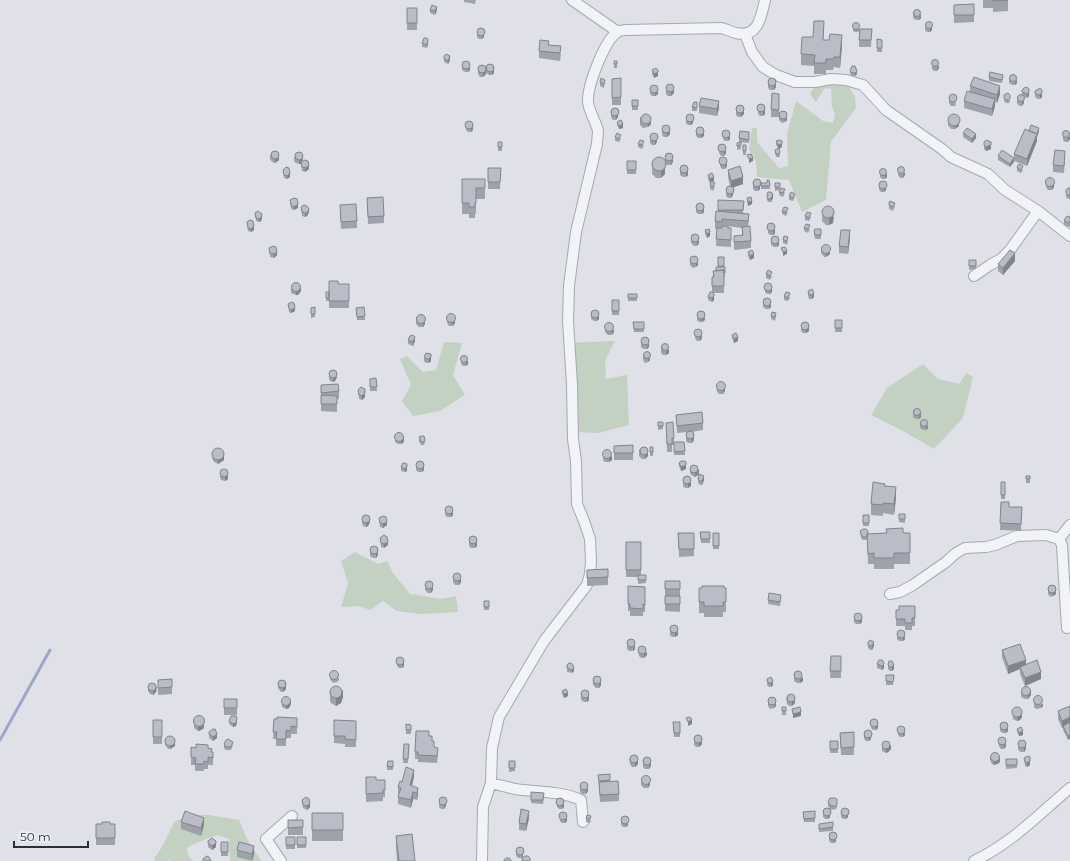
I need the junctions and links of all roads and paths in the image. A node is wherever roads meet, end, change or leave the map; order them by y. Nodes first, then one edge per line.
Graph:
1 (572, 0) edge
2 (765, 0) edge
3 (618, 32) junction
4 (745, 34) junction
5 (1038, 211) junction
6 (1070, 236) edge
7 (974, 276) dead end
8 (1070, 525) edge
9 (1058, 539) junction
10 (890, 594) dead end
11 (1067, 628) dead end
12 (491, 783) junction
13 (1070, 788) edge
14 (292, 816) dead end
15 (584, 822) dead end
16 (281, 861) edge
17 (482, 861) edge
18 (974, 861) edge

1 - 3 street
2 - 4 street
3 - 4 street
3 - 12 street
4 - 5 street
5 - 6 street
5 - 7 street
8 - 9 street
9 - 10 street
9 - 11 street
12 - 15 street
12 - 17 street
13 - 18 street
14 - 16 street

